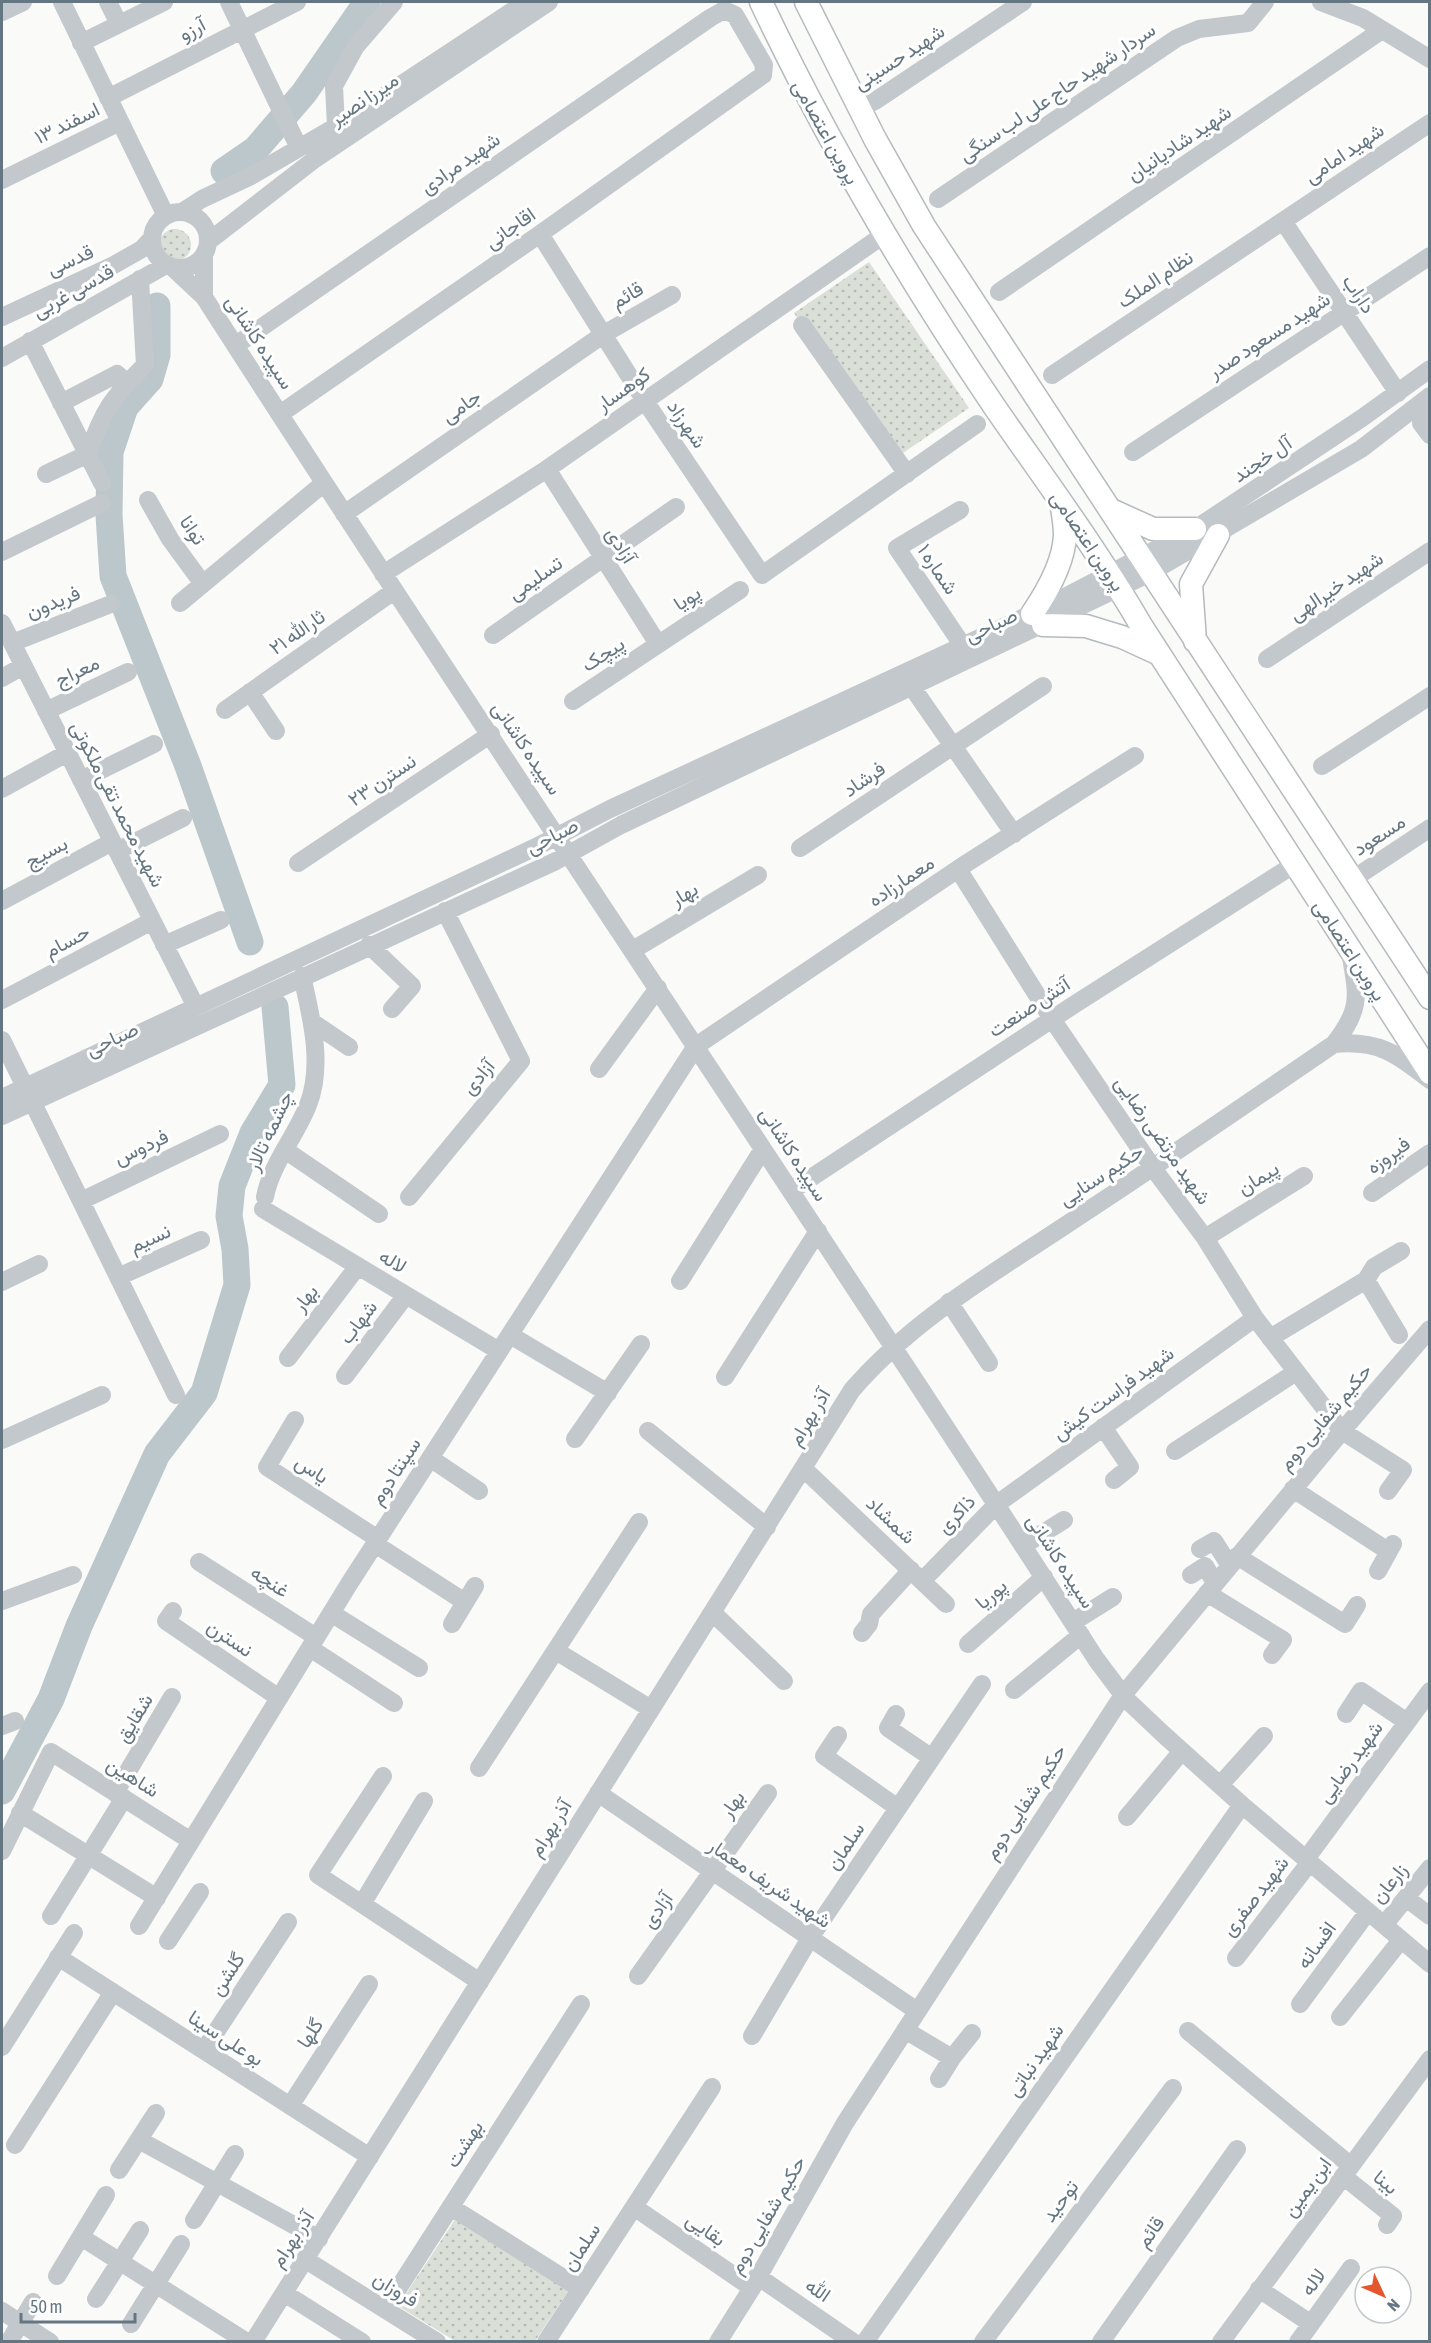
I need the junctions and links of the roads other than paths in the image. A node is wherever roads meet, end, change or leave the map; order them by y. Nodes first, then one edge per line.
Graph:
1 (23, 2) edge
2 (62, 2) edge
3 (108, 2) edge
4 (164, 2) edge
5 (229, 2) edge
6 (297, 2) edge
7 (394, 2) edge
8 (526, 2) edge
9 (549, 2) edge
10 (761, 2) edge
11 (806, 2) edge
12 (1023, 2) edge
13 (1265, 2) edge
14 (1321, 2) edge
15 (1366, 10) edge
16 (2, 12) edge
17 (710, 18) joint
18 (119, 24) junction
19 (242, 29) junction
20 (1382, 30) junction
21 (81, 43) junction
22 (1424, 56) edge
23 (108, 98) junction
24 (859, 109) junction
25 (120, 122) junction
26 (1430, 123) edge
27 (336, 126) junction
28 (309, 148) junction
29 (2, 180) edge
30 (939, 199) dead end
31 (174, 214) junction
32 (1283, 221) junction
33 (540, 234) junction
34 (885, 234) junction
35 (152, 238) junction
36 (206, 248) junction
37 (1430, 256) edge
38 (170, 266) junction
39 (140, 279) junction
40 (999, 292) dead end
41 (672, 295) dead end
42 (204, 297) junction
43 (1344, 313) junction
44 (2, 318) edge
45 (802, 325) dead end
46 (604, 334) junction
47 (30, 341) junction
48 (236, 345) junction
49 (2, 358) edge
50 (1430, 369) edge
51 (1052, 375) dead end
52 (127, 383) junction
53 (1398, 393) junction
54 (1430, 396) edge
55 (645, 401) junction
56 (61, 403) junction
57 (280, 414) junction
58 (977, 424) dead end
59 (1133, 452) dead end
60 (88, 454) junction
61 (547, 469) junction
62 (46, 474) dead end
63 (907, 474) junction
64 (102, 483) dead end
65 (324, 483) junction
66 (148, 500) dead end
67 (1061, 501) junction
68 (102, 503) dead end
69 (676, 507) dead end
70 (1108, 508) junction
71 (960, 510) dead end
72 (344, 514) junction
73 (1195, 529) junction
74 (1218, 535) junction
75 (1430, 551) edge
76 (2, 552) edge
77 (603, 558) junction
78 (1145, 565) junction
79 (383, 574) junction
80 (1115, 581) junction
81 (203, 584) junction
82 (740, 590) dead end
83 (394, 591) junction
84 (180, 603) dead end
85 (111, 604) dead end
86 (1038, 620) junction
87 (2, 623) edge
88 (493, 634) dead end
89 (1196, 642) junction
90 (12, 643) junction
91 (658, 644) junction
92 (963, 646) junction
93 (1160, 654) junction
94 (1267, 659) dead end
95 (23, 666) junction
96 (128, 672) dead end
97 (2, 678) edge
98 (1043, 686) dead end
99 (912, 687) junction
100 (250, 693) junction
101 (1430, 696) edge
102 (573, 701) dead end
103 (225, 710) dead end
104 (46, 711) junction
105 (276, 731) dead end
106 (490, 734) junction
107 (154, 744) dead end
108 (953, 746) junction
109 (67, 753) junction
110 (1135, 756) dead end
111 (1322, 766) dead end
112 (81, 780) junction
113 (2, 789) edge
114 (183, 818) dead end
115 (1430, 828) edge
116 (1014, 834) junction
117 (558, 836) junction
118 (114, 847) junction
119 (800, 848) dead end
120 (570, 853) junction
121 (298, 863) dead end
122 (1295, 864) junction
123 (958, 869) junction
124 (758, 875) dead end
125 (1353, 879) junction
126 (2, 902) edge
127 (445, 911) junction
128 (221, 920) dead end
129 (152, 921) junction
130 (165, 945) junction
131 (369, 945) junction
132 (1349, 949) junction
133 (633, 950) junction
134 (302, 976) junction
135 (658, 988) junction
136 (1430, 998) edge
137 (2, 1000) edge
138 (195, 1005) junction
139 (392, 1009) dead end
140 (1052, 1019) junction
141 (312, 1022) junction
142 (2, 1040) edge
143 (1334, 1044) junction
144 (696, 1046) junction
145 (349, 1047) dead end
146 (599, 1069) dead end
147 (1430, 1073) edge
148 (1430, 1080) edge
149 (28, 1094) junction
150 (2, 1098) edge
151 (2, 1116) edge
152 (220, 1134) dead end
153 (763, 1149) junction
154 (285, 1150) junction
155 (1430, 1153) edge
156 (1153, 1168) junction
157 (1304, 1176) dead end
158 (791, 1191) junction
159 (1372, 1193) dead end
160 (409, 1197) dead end
161 (81, 1201) junction
162 (264, 1203) joint
163 (379, 1214) dead end
164 (818, 1231) junction
165 (1205, 1238) junction
166 (201, 1240) dead end
167 (1401, 1251) dead end
168 (39, 1264) dead end
169 (358, 1266) junction
170 (118, 1277) junction
171 (1366, 1280) junction
172 (680, 1281) dead end
173 (2, 1282) edge
174 (406, 1295) junction
175 (950, 1302) junction
176 (1263, 1328) junction
177 (1430, 1329) edge
178 (510, 1335) junction
179 (1399, 1335) dead end
180 (642, 1344) dead end
181 (893, 1345) junction
182 (500, 1351) junction
183 (288, 1358) dead end
184 (989, 1362) dead end
185 (1296, 1372) junction
186 (345, 1376) dead end
187 (725, 1377) dead end
188 (608, 1393) junction
189 (102, 1395) dead end
190 (176, 1395) dead end
191 (295, 1420) dead end
192 (1103, 1427) junction
193 (648, 1431) dead end
194 (1342, 1431) junction
195 (575, 1439) dead end
196 (2, 1440) edge
197 (1175, 1451) dead end
198 (430, 1458) junction
199 (804, 1469) junction
200 (1114, 1480) dead end
201 (1293, 1489) junction
202 (479, 1491) dead end
203 (1388, 1491) dead end
204 (997, 1504) junction
205 (1064, 1520) dead end
206 (639, 1522) dead end
207 (767, 1527) junction
208 (376, 1541) junction
209 (1024, 1545) junction
210 (1200, 1549) dead end
211 (1234, 1561) junction
212 (200, 1562) dead end
213 (1378, 1571) dead end
214 (73, 1575) dead end
215 (917, 1575) junction
216 (1191, 1575) dead end
217 (1044, 1577) junction
218 (475, 1586) dead end
219 (1211, 1588) junction
220 (1113, 1598) dead end
221 (2, 1601) edge
222 (465, 1602) junction
223 (946, 1604) dead end
224 (1357, 1605) dead end
225 (173, 1611) dead end
226 (331, 1612) junction
227 (712, 1613) junction
228 (452, 1624) dead end
229 (1077, 1628) junction
230 (862, 1633) dead end
231 (313, 1643) junction
232 (968, 1644) dead end
233 (556, 1651) junction
234 (1272, 1655) dead end
235 (419, 1668) dead end
236 (784, 1681) dead end
237 (982, 1684) dead end
238 (1014, 1690) dead end
239 (1430, 1691) edge
240 (1123, 1695) junction
241 (172, 1697) dead end
242 (279, 1698) junction
243 (394, 1703) dead end
244 (651, 1709) junction
245 (896, 1714) dead end
246 (1346, 1714) dead end
247 (1407, 1722) junction
248 (838, 1735) dead end
249 (1264, 1736) dead end
250 (1182, 1751) junction
251 (932, 1758) junction
252 (480, 1768) dead end
253 (383, 1776) dead end
254 (1220, 1785) junction
255 (768, 1792) dead end
256 (598, 1793) junction
257 (119, 1796) junction
258 (424, 1801) dead end
259 (1242, 1805) junction
260 (898, 1808) junction
261 (20, 1813) junction
262 (1127, 1817) dead end
263 (191, 1841) junction
264 (2, 1851) edge
265 (88, 1855) junction
266 (1308, 1861) junction
267 (1430, 1868) edge
268 (713, 1871) junction
269 (200, 1892) dead end
270 (1406, 1898) junction
271 (154, 1901) junction
272 (362, 1904) junction
273 (1367, 1913) junction
274 (51, 1916) dead end
275 (1430, 1917) edge
276 (181, 1921) junction
277 (288, 1922) dead end
278 (1384, 1925) junction
279 (139, 1926) dead end
280 (74, 1933) dead end
281 (810, 1938) junction
282 (1401, 1940) junction
283 (168, 1941) dead end
284 (58, 1957) junction
285 (1236, 1958) dead end
286 (1430, 1964) edge
287 (638, 1976) dead end
288 (480, 1982) junction
289 (369, 1984) dead end
290 (113, 1992) junction
291 (581, 2004) dead end
292 (1300, 2004) dead end
293 (917, 2011) junction
294 (1340, 2017) dead end
295 (905, 2030) junction
296 (1188, 2031) dead end
297 (972, 2033) dead end
298 (752, 2036) dead end
299 (2, 2047) edge
300 (204, 2050) junction
301 (952, 2058) junction
302 (1430, 2059) edge
303 (939, 2079) dead end
304 (712, 2088) dead end
305 (1173, 2088) dead end
306 (290, 2106) junction
307 (156, 2113) dead end
308 (139, 2140) junction
309 (15, 2145) dead end
310 (1237, 2149) dead end
311 (235, 2154) dead end
312 (370, 2157) junction
313 (119, 2170) dead end
314 (1347, 2171) junction
315 (217, 2183) junction
316 (106, 2194) dead end
317 (451, 2207) junction
318 (634, 2207) junction
319 (194, 2220) dead end
320 (1387, 2225) dead end
321 (140, 2230) dead end
322 (81, 2237) junction
323 (319, 2239) junction
324 (181, 2244) dead end
325 (306, 2260) junction
326 (120, 2261) junction
327 (1351, 2268) dead end
328 (331, 2275) junction
329 (57, 2277) dead end
330 (754, 2282) junction
331 (156, 2284) junction
332 (581, 2289) junction
333 (1259, 2289) junction
334 (284, 2293) junction
335 (96, 2300) dead end
336 (33, 2302) dead end
337 (385, 2309) junction
338 (310, 2310) junction
339 (2, 2311) edge
340 (20, 2322) junction
341 (1310, 2323) junction
342 (131, 2324) dead end
343 (9, 2342) edge
344 (51, 2342) edge
345 (247, 2342) edge
346 (253, 2342) edge
347 (362, 2342) edge
348 (437, 2342) edge
349 (546, 2342) edge
350 (718, 2342) edge
351 (853, 2342) edge
352 (865, 2342) edge
353 (983, 2342) edge
354 (1101, 2342) edge
355 (1221, 2342) edge
356 (1298, 2342) edge

1 - 16 street
2 - 21 street
3 - 18 street
4 - 18 street
5 - 19 street
6 - 19 street, آرزو
7 - 27 street
8 - 27 street, میرزا نصیر
9 - 28 street, میرزا نصیر
10 - 34 main road, پروین اعتصامی
11 - 24 main road, پروین اعتصامی
12 - 24 street, شهید حسینی
13 - 30 street, سردار شهید حاج علی لب سنگی
14 - 15 street
15 - 20 street
17 - 33 street, اقاجانی
17 - 48 street, شهید مرادی
18 - 21 street
19 - 23 street, آرزو
19 - 28 street
20 - 22 street
20 - 40 street, شهید شادیانیان
21 - 23 street
23 - 25 street
24 - 70 main road, پروین اعتصامی
25 - 29 street, اسفند ۱۳
25 - 31 street
26 - 32 street, شهید امامی
27 - 28 street, میرزا نصیر
28 - 31 street, میرزا نصیر
28 - 36 street, میرزا نصیر
31 - 35 street
31 - 36 street
32 - 43 street, داراب
32 - 51 street, نظام الملک
33 - 46 street, شهرزاد
33 - 57 street, اقاجانی
34 - 55 street, کوهسار
34 - 67 main road, پروین اعتصامی
35 - 38 street
35 - 44 street, قدسی
36 - 38 street
36 - 42 street, سپیده کاشانی
37 - 43 street, شهید مسعود صدر
38 - 39 street, قدسی غربی
38 - 42 street, سپیده کاشانی
39 - 47 street, قدسی غربی
39 - 52 street
41 - 46 street, قائم
42 - 48 street, سپیده کاشانی
43 - 53 street, داراب
43 - 59 street, شهید مسعود صدر
45 - 63 street
46 - 55 street, شهرزاد
46 - 72 street, جامی
47 - 49 street, قدسی غربی
47 - 56 street
48 - 57 street, سپیده کاشانی
50 - 53 street, آل خجند
52 - 56 street
52 - 60 street
53 - 73 street, آل خجند
54 - 74 street, آل خجند
55 - 61 street, کوهسار
55 - 63 street, شهرزاد
56 - 60 street
57 - 65 street, سپیده کاشانی
58 - 63 street
60 - 62 street
60 - 64 street
61 - 77 street, آزادی
61 - 79 street, کوهسار
65 - 72 street, سپیده کاشانی
65 - 81 street
66 - 81 street, توانا
67 - 80 main road, پروین اعتصامی
67 - 86 main road
68 - 76 street
69 - 77 street, تسلیمی
70 - 73 main road
70 - 78 main road, پروین اعتصامی
71 - 92 street, شماره ۱
72 - 79 street, سپیده کاشانی
73 - 78 street, آل خجند
74 - 78 street, آل خجند
74 - 89 main road
75 - 94 street, شهید خیرالهی
77 - 88 street, تسلیمی
77 - 91 street, آزادی
78 - 80 street, آل خجند
78 - 89 main road, پروین اعتصامی
79 - 83 street, سپیده کاشانی
80 - 86 street, صباحی
80 - 93 main road, پروین اعتصامی
81 - 84 street
82 - 91 street, پویا
83 - 100 street, ثارالله ۲۱
83 - 106 street, سپیده کاشانی
85 - 90 street, فریدون
86 - 92 street, صباحی
86 - 93 main road
86 - 99 street, صباحی
87 - 90 street, شهید محمد تقی ملکوتی
89 - 125 main road, پروین اعتصامی
90 - 95 street, شهید محمد تقی ملکوتی
91 - 102 street, پیچک
92 - 117 street, صباحی
93 - 122 main road, پروین اعتصامی
95 - 97 street
95 - 104 street, شهید محمد تقی ملکوتی
96 - 104 street, معراج
98 - 108 street, فرشاد
99 - 108 street
99 - 120 street, صباحی
100 - 103 street, ثارالله ۲۱
100 - 105 street
101 - 111 street
104 - 109 street, شهید محمد تقی ملکوتی
106 - 117 street, سپیده کاشانی
106 - 121 street, نسترن ۲۳
107 - 112 street
108 - 116 street
108 - 119 street, فرشاد
109 - 112 street, شهید محمد تقی ملکوتی
109 - 113 street
110 - 116 street, معمارزاده
112 - 118 street, شهید محمد تقی ملکوتی
114 - 118 street, بسیج
115 - 125 street, مسعود
116 - 123 street, معمارزاده
117 - 120 street, سپیده کاشانی
117 - 138 street, صباحی
118 - 126 street, بسیج
118 - 129 street, شهید محمد تقی ملکوتی
120 - 127 street, صباحی
120 - 133 street, سپیده کاشانی
122 - 132 main road, پروین اعتصامی
122 - 140 street, آتش صنعت
123 - 140 street, شهید مرتضی رضایی
123 - 144 street, معمارزاده
124 - 133 street, بهار
125 - 136 main road, پروین اعتصامی
127 - 131 street, صباحی
127 - 160 street, آزادی
128 - 130 street
129 - 130 street, شهید محمد تقی ملکوتی
129 - 137 street, حسام
130 - 138 street, شهید محمد تقی ملکوتی
131 - 134 street, صباحی
131 - 139 street
132 - 143 street
132 - 147 main road, پروین اعتصامی
133 - 135 street, سپیده کاشانی
134 - 141 street, چشمه تالار
134 - 149 street, صباحی
135 - 144 street, سپیده کاشانی
135 - 146 street
138 - 149 street, صباحی
140 - 156 street, شهید مرتضی رضایی
140 - 158 street, آتش صنعت
141 - 145 street
141 - 154 street, چشمه تالار
142 - 149 street
143 - 148 street
143 - 156 street, حکیم سنایی
144 - 153 street, سپیده کاشانی
144 - 178 street, سپنتا دوم
149 - 150 street, صباحی
149 - 151 street, صباحی
149 - 161 street
152 - 161 street, فردوس
153 - 158 street, سپیده کاشانی
153 - 172 street
154 - 162 street, چشمه تالار
154 - 163 street
155 - 159 street, فیروزه
156 - 165 street, شهید مرتضی رضایی
156 - 175 street, حکیم سنایی
157 - 165 street, پیمان
158 - 164 street, سپیده کاشانی
161 - 170 street
162 - 169 street, لاله
164 - 181 street, سپیده کاشانی
164 - 187 street
165 - 176 street, شهید مرتضی رضایی
166 - 170 street, نسیم
167 - 171 street, شهید فراست کیش
168 - 173 street
169 - 174 street, لاله
169 - 183 street, بهار
170 - 190 street
171 - 176 street, شهید فراست کیش
171 - 179 street
174 - 182 street, لاله
174 - 186 street, شهاب
175 - 181 street, حکیم سنایی
175 - 184 street
176 - 185 street, شهید مرتضی رضایی
176 - 192 street, شهید فراست کیش
177 - 194 street, حکیم شفایی دوم
178 - 182 street, سپنتا دوم
178 - 188 street
180 - 188 street
181 - 199 street, آذر بهرام
181 - 204 street, سپیده کاشانی
182 - 198 street, سپنتا دوم
185 - 194 street, شهید مرتضی رضایی
185 - 197 street
188 - 195 street
189 - 196 street
191 - 208 street, یاس
192 - 200 street
192 - 204 street, شهید فراست کیش
193 - 207 street
194 - 201 street, حکیم شفایی دوم
194 - 203 street, شهید مرتضی رضایی
198 - 202 street
198 - 208 street, سپنتا دوم
199 - 207 street, آذر بهرام
199 - 215 street, شمشاد
201 - 211 street, حکیم شفایی دوم
201 - 213 street
204 - 209 street, سپیده کاشانی
204 - 215 street, ذاکری
205 - 209 street
206 - 233 street
207 - 227 street, آذر بهرام
208 - 222 street
208 - 226 street, سپنتا دوم
209 - 217 street, سپیده کاشانی
210 - 211 street
211 - 219 street, حکیم شفایی دوم
211 - 224 street
212 - 231 street, غنچه
214 - 221 street
215 - 223 street, شمشاد
215 - 230 street, ذاکری
216 - 219 street
217 - 229 street, سپیده کاشانی
217 - 232 street, پوریا
218 - 222 street
219 - 234 street
219 - 240 street, حکیم شفایی دوم
220 - 229 street
222 - 228 street
225 - 242 street, نسترن
226 - 231 street, سپنتا دوم
226 - 235 street
227 - 236 street
227 - 244 street, آذر بهرام
229 - 238 street
229 - 240 street, سپیده کاشانی
231 - 242 street, سپنتا دوم
231 - 243 street, غنچه
233 - 244 street
233 - 252 street
237 - 251 street, سلمان
239 - 247 street, شهید رضایی
240 - 250 street, سپیده کاشانی
240 - 293 street, حکیم شفایی دوم
241 - 257 street, شقایق
242 - 263 street, سپنتا دوم
244 - 256 street, آذر بهرام
245 - 251 street
246 - 247 street
247 - 266 street, شهید رضایی
248 - 260 street
249 - 254 street
250 - 254 street, سپیده کاشانی
250 - 262 street
251 - 260 street, سلمان
253 - 272 street
254 - 259 street, سپیده کاشانی
255 - 268 street, بهار
256 - 268 street, شهید شریف معمار
256 - 288 street, آذر بهرام
257 - 261 street, شاهین
257 - 263 street, شاهین
257 - 265 street, شقایق
258 - 272 street
259 - 266 street, سپیده کاشانی
259 - 352 street, شهید نباتی
260 - 281 street, سلمان
261 - 264 street
261 - 265 street
263 - 271 street, سپنتا دوم
265 - 271 street
265 - 274 street, شقایق
266 - 273 street, سپیده کاشانی
266 - 285 street, شهید صفری
267 - 270 street, زارعان
268 - 281 street, شهید شریف معمار
268 - 287 street, آزادی
269 - 276 street
270 - 275 street
270 - 278 street, زارعان
271 - 276 street
271 - 279 street, سپنتا دوم
272 - 288 street
273 - 278 street, سپیده کاشانی
273 - 292 street, افسانه
276 - 283 street
277 - 300 street, گلشن
278 - 282 street, سپیده کاشانی
280 - 284 street
281 - 293 street, شهید شریف معمار
281 - 298 street, سلمان
282 - 286 street, سپیده کاشانی
282 - 294 street
284 - 290 street, بو علی سینا
284 - 299 street
288 - 312 street, آذر بهرام
289 - 306 street, گلها
290 - 300 street, بو علی سینا
290 - 309 street
291 - 317 street, بهشت
293 - 295 street, حکیم شفایی دوم
295 - 301 street
295 - 330 street, حکیم شفایی دوم
296 - 314 street
297 - 301 street
300 - 306 street, بو علی سینا
301 - 303 street
302 - 314 street, ابن یمین
304 - 318 street, سلمان
305 - 353 street, توحید
306 - 312 street, بو علی سینا
307 - 308 street
308 - 313 street
308 - 315 street
310 - 354 street, قائم
311 - 315 street
312 - 323 street, آذر بهرام
314 - 320 street, بینا
314 - 333 street, ابن یمین
315 - 319 street
315 - 323 street
316 - 322 street
317 - 332 street
317 - 337 street, بهشت
318 - 330 street, بقایی
318 - 332 street, سلمان
321 - 326 street
322 - 326 street
322 - 329 street
323 - 325 street, آذر بهرام
324 - 331 street
325 - 328 street, فروزان
325 - 334 street, آذر بهرام
326 - 331 street
326 - 335 street
327 - 341 street, لاله
328 - 337 street, فروزان
328 - 338 street
330 - 350 street, حکیم شفایی دوم
330 - 351 street, الله
331 - 342 street
331 - 345 street
332 - 349 street, سلمان
333 - 341 street, لاله
333 - 355 street, ابن یمین
334 - 338 street
334 - 346 street, آذر بهرام
336 - 340 street
337 - 348 street, فروزان
338 - 347 street
339 - 340 street
340 - 343 street
340 - 344 street
341 - 356 street, لاله

